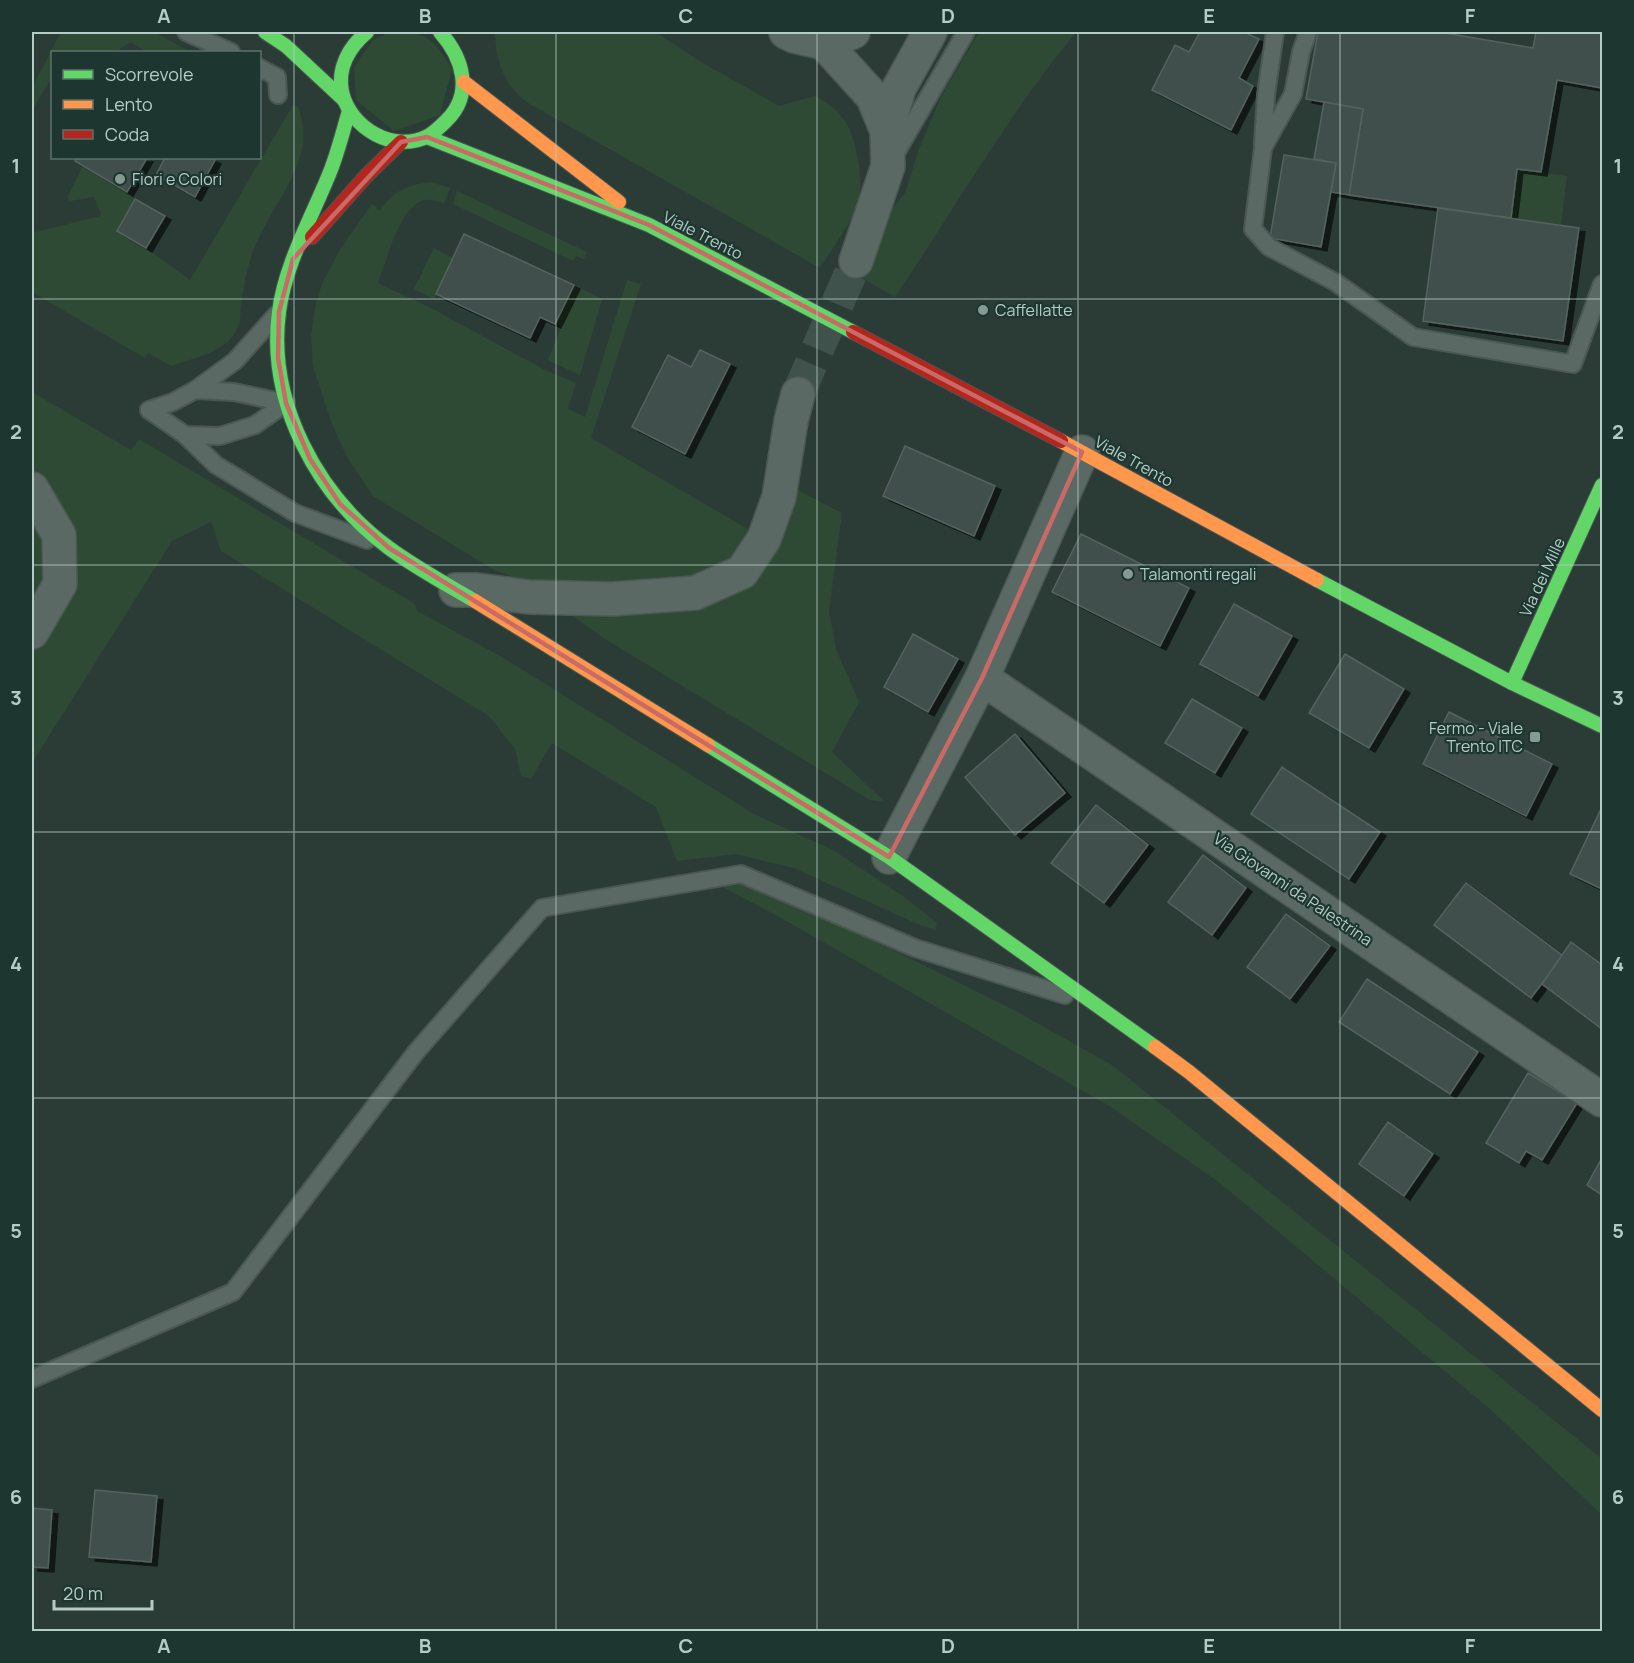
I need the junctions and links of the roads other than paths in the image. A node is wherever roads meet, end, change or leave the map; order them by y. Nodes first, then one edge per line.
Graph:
1 (186, 32) edge
2 (265, 32) edge
3 (367, 32) edge
4 (786, 32) edge
5 (930, 32) edge
6 (966, 32) edge
7 (1275, 32) edge
8 (1308, 32) edge
9 (452, 37) edge
10 (839, 37) edge
11 (229, 51) edge
12 (261, 69) edge
13 (464, 82) junction
14 (278, 94) dead end
15 (346, 106) junction
16 (887, 131) junction
17 (427, 137) junction
18 (401, 142) junction
19 (1263, 148) junction
20 (888, 166) junction
21 (649, 225) junction
22 (293, 259) junction
23 (856, 261) tunnel mouth
24 (1602, 284) edge
25 (279, 312) junction
26 (195, 390) junction
27 (798, 394) tunnel mouth
28 (286, 403) junction
29 (185, 435) junction
30 (1083, 452) junction
31 (1602, 485) edge
32 (32, 489) edge
33 (389, 548) junction
34 (456, 590) junction
35 (32, 632) edge
36 (982, 678) junction
37 (1512, 683) junction
38 (1602, 726) edge
39 (889, 857) junction
40 (1094, 1004) junction
41 (1602, 1100) edge
42 (32, 1379) edge
43 (1602, 1410) edge

1 - 11 lane
2 - 15 main road
3 - 15 main road
4 - 10 street
5 - 16 street
6 - 20 lane
7 - 19 lane
8 - 19 lane
9 - 13 main road
10 - 16 street
12 - 14 lane
13 - 17 main road
13 - 21 main road, Viale Trento
15 - 18 main road
15 - 22 main road
16 - 20 street
17 - 18 main road
17 - 21 main road, Viale Trento
18 - 22 main road
19 - 24 lane
20 - 23 street
21 - 30 main road, Viale Trento
22 - 25 main road
25 - 26 lane
25 - 28 main road
26 - 28 lane
26 - 29 lane
27 - 34 street
28 - 29 lane
28 - 33 main road
29 - 33 lane
30 - 36 street
30 - 37 main road, Viale Trento
31 - 37 main road, Via dei Mille
32 - 35 street
33 - 34 main road
34 - 39 main road
36 - 39 street
36 - 41 street, Via Giovanni da Palestrina
37 - 38 main road, Viale Trento
39 - 40 main road
40 - 42 lane
40 - 43 main road

